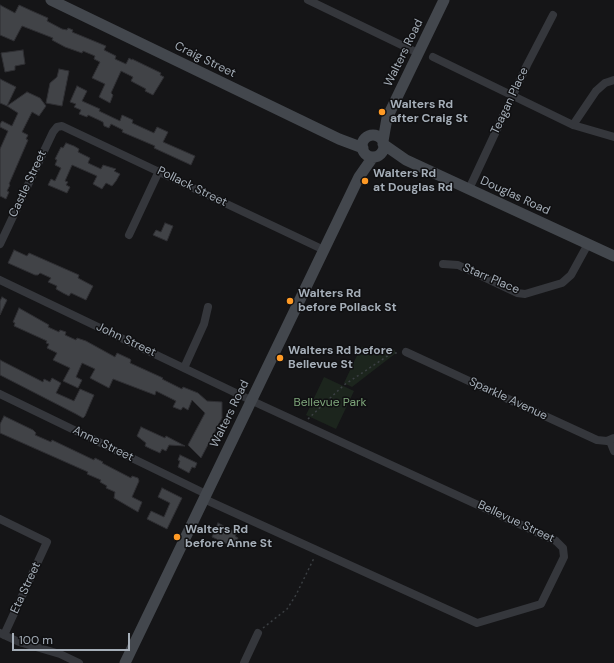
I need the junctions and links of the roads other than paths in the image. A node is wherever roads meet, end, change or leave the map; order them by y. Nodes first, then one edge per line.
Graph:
1 (51, 0) edge
2 (308, 0) edge
3 (444, 0) edge
4 (553, 15) dead end
5 (418, 53) junction
6 (433, 57) dead end
7 (614, 80) edge
8 (512, 96) junction
9 (573, 125) junction
10 (60, 126) joint
11 (614, 137) edge
12 (373, 146) junction
13 (159, 171) junction
14 (469, 189) junction
15 (129, 235) dead end
16 (0, 244) edge
17 (588, 244) junction
18 (324, 250) junction
19 (614, 256) edge
20 (443, 264) dead end
21 (0, 280) edge
22 (208, 307) dead end
23 (406, 352) road end
24 (184, 368) junction
25 (0, 394) edge
26 (251, 400) junction
27 (612, 439) edge
28 (614, 452) edge
29 (205, 496) junction
30 (0, 519) edge
31 (258, 633) road end
32 (2, 634) edge
33 (79, 663) edge
34 (125, 663) edge
35 (244, 663) edge

1 - 12 main road, Craig Street
2 - 5 street
3 - 5 main road, Walters Road
4 - 8 street, Teagan Place
5 - 12 main road, Walters Road
6 - 8 street
7 - 9 street
8 - 9 street
8 - 14 street, Teagan Place
9 - 11 street
10 - 13 street, Pollack Street
10 - 16 street, Castle Street
12 - 14 main road, Douglas Road
12 - 18 main road, Walters Road
13 - 15 street
13 - 18 street, Pollack Street
14 - 17 main road, Douglas Road
17 - 19 main road, Douglas Road
17 - 20 street, Starr Place
18 - 26 main road, Walters Road
21 - 24 street, John Street
22 - 24 street
23 - 27 street, Sparkle Avenue
24 - 26 street, John Street
25 - 29 street, Anne Street
26 - 29 main road, Walters Road
26 - 29 street, Bellevue Street
27 - 28 street, Sparkle Avenue
29 - 34 main road, Walters Road
30 - 32 street, Eta Street
31 - 35 street
32 - 33 street

